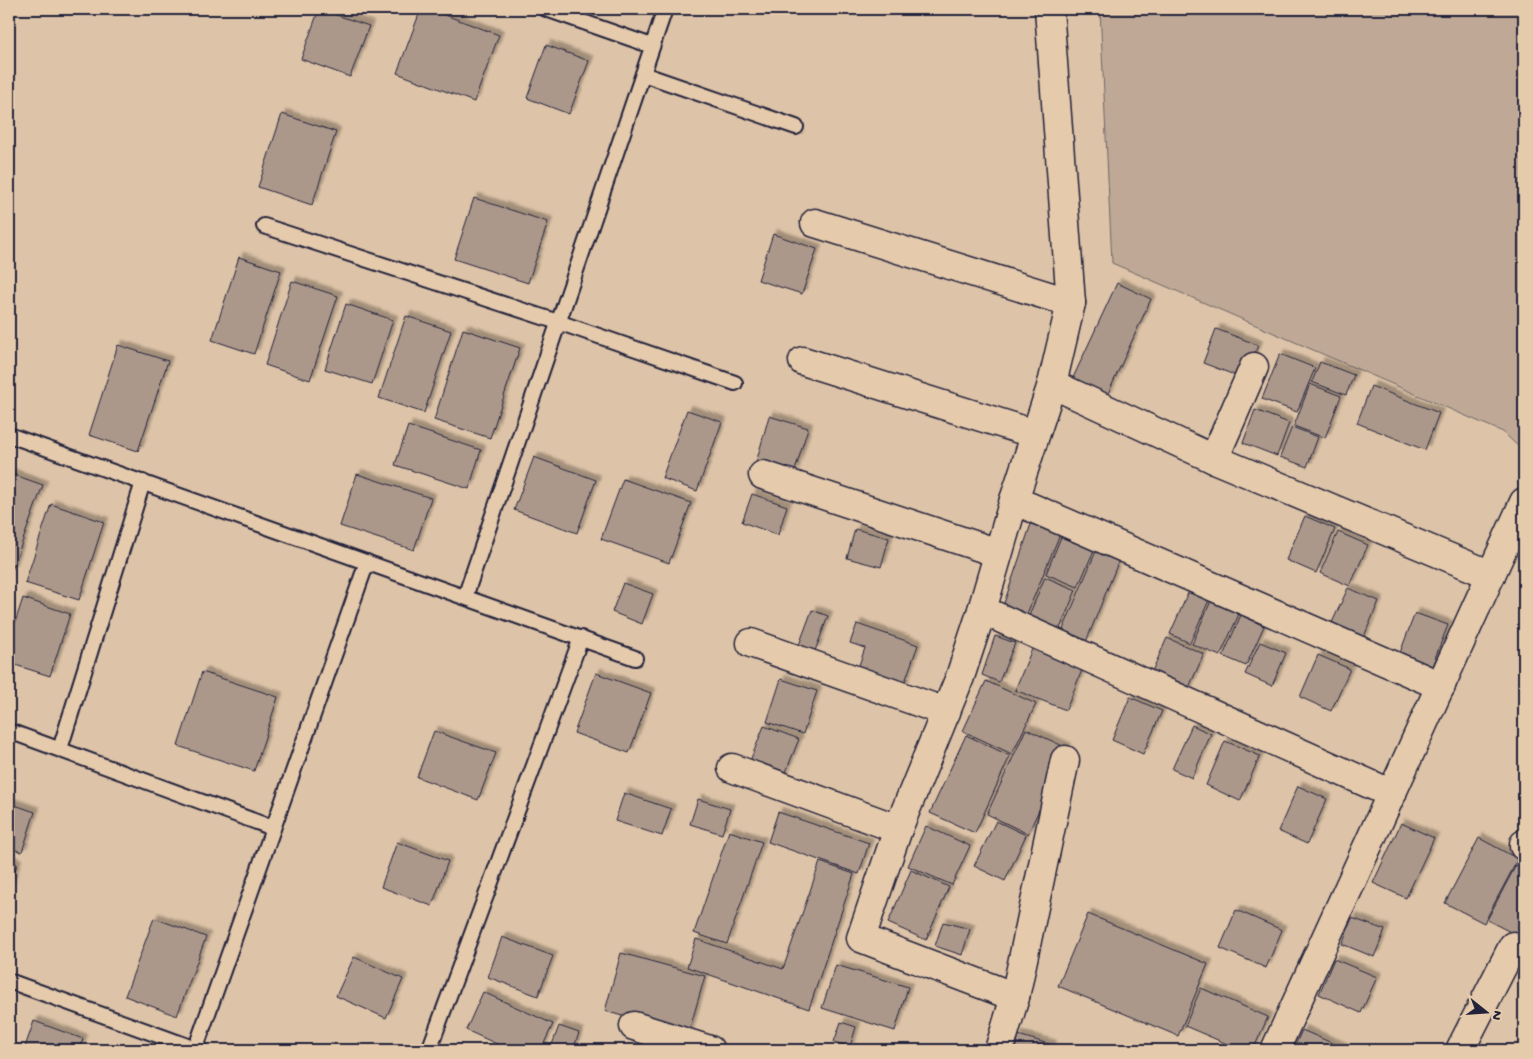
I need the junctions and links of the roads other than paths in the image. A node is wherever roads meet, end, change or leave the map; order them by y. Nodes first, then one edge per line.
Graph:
1 (546, 9) edge
2 (665, 9) edge
3 (1049, 9) edge
4 (652, 46) junction
5 (643, 74) junction
6 (796, 127) dead end
7 (815, 223) dead end
8 (264, 226) dead end
9 (1071, 303) junction
10 (558, 322) junction
11 (803, 361) dead end
12 (1254, 367) dead end
13 (735, 384) dead end
14 (1052, 384) junction
15 (9, 434) edge
16 (1036, 434) junction
17 (1214, 459) junction
18 (763, 475) dead end
19 (143, 482) junction
20 (1014, 500) junction
21 (1524, 502) edge
22 (998, 554) junction
23 (366, 562) junction
24 (1491, 575) junction
25 (465, 597) junction
26 (982, 610) junction
27 (580, 638) junction
28 (751, 643) dead end
29 (635, 658) dead end
30 (1441, 686) junction
31 (946, 712) junction
32 (9, 730) edge
33 (60, 749) junction
34 (1065, 760) dead end
35 (732, 768) dead end
36 (1392, 794) junction
37 (274, 828) junction
38 (898, 829) junction
39 (1512, 946) dead end
40 (9, 981) edge
41 (1016, 997) junction
42 (634, 1026) dead end
43 (196, 1050) edge
44 (429, 1050) edge
45 (710, 1050) edge
46 (999, 1050) edge
47 (1275, 1050) edge
48 (1460, 1050) edge

1 - 4 lane
2 - 4 lane
3 - 9 street
4 - 5 lane
5 - 6 lane
5 - 10 lane
7 - 9 street
8 - 10 lane
9 - 14 street
10 - 13 lane
10 - 25 lane
11 - 16 street
12 - 17 street
14 - 16 street
14 - 17 street
15 - 19 lane
16 - 20 street
17 - 24 street
18 - 22 street
19 - 23 lane
19 - 33 lane
20 - 22 street
20 - 30 street
21 - 24 street
22 - 26 street
23 - 25 lane
23 - 37 lane
24 - 30 street
25 - 27 lane
26 - 31 street
26 - 36 street
27 - 29 lane
27 - 44 lane
28 - 31 street
30 - 36 street
31 - 38 street
32 - 33 lane
33 - 37 lane
34 - 41 street
35 - 38 street
36 - 47 street
37 - 43 lane
38 - 41 street
39 - 48 street
40 - 43 lane
41 - 46 street
42 - 45 street

